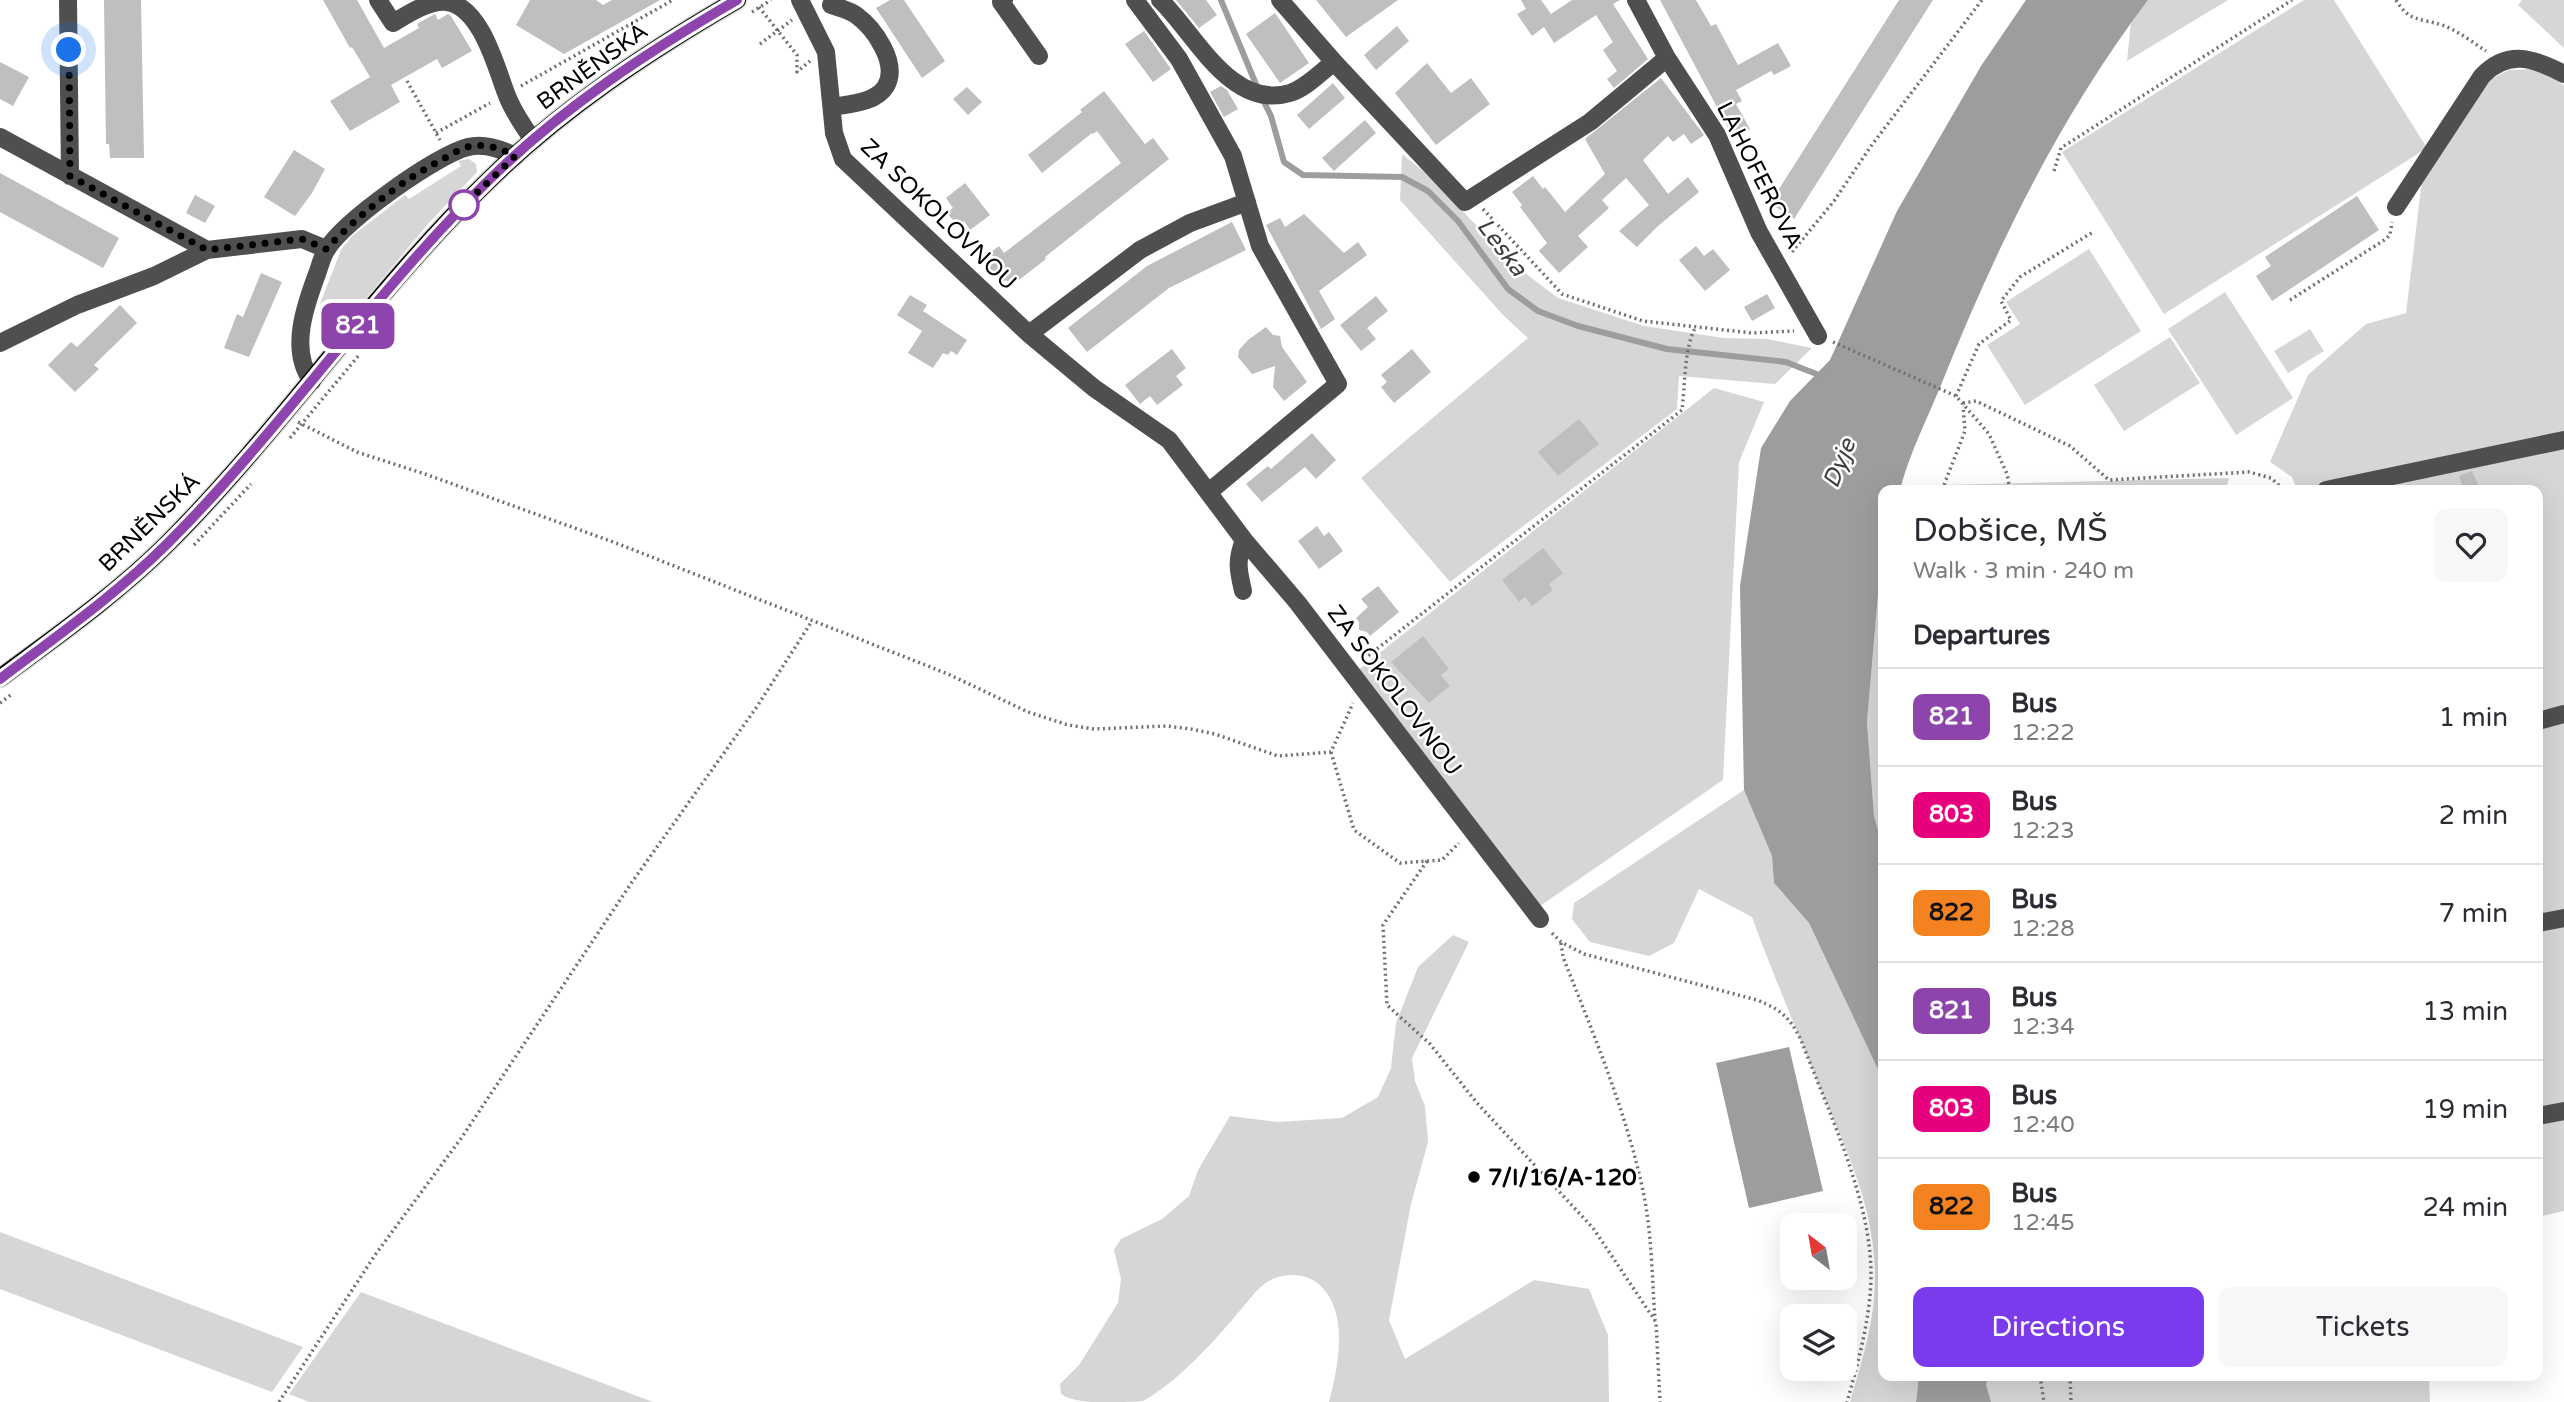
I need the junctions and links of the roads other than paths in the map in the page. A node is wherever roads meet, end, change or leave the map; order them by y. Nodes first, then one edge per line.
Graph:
1 (68, 0) edge
2 (378, 0) edge
3 (1004, 0) edge
4 (1135, 0) edge
5 (1160, 0) edge
6 (1280, 0) edge
7 (1636, 0) edge
8 (438, 1) edge
9 (803, 5) edge
10 (831, 5) dead end
11 (743, 7) edge
12 (1039, 56) dead end
13 (1667, 58) junction
14 (1334, 62) junction
15 (2564, 74) edge
16 (832, 107) junction
17 (0, 137) edge
18 (533, 140) junction
19 (515, 156) junction
20 (70, 176) junction
21 (1247, 202) junction
22 (2396, 207) road end
23 (326, 249) junction
24 (207, 250) junction
25 (1815, 331) road end
26 (1029, 334) junction
27 (0, 343) edge
28 (312, 381) junction
29 (2564, 440) edge
30 (2350, 485) edge
31 (1209, 491) junction
32 (1244, 540) junction
33 (1243, 591) dead end
34 (0, 678) edge
35 (2564, 714) edge
36 (2543, 719) edge
37 (2564, 918) edge
38 (1540, 919) road end
39 (2543, 922) edge
40 (2564, 1111) edge
41 (2543, 1115) edge

1 - 20 street
2 - 8 street
3 - 12 street
4 - 21 street
5 - 14 street
6 - 14 street
7 - 13 street, LAHOFEROVA
8 - 18 street
9 - 16 street, ZA SOKOLOVNOU
10 - 16 street
11 - 18 main road, BRNĚNSKÁ
13 - 14 street
13 - 25 street, LAHOFEROVA
15 - 22 street
16 - 26 street, ZA SOKOLOVNOU
17 - 20 street
18 - 19 main road, BRNĚNSKÁ
19 - 23 street
19 - 28 main road, BRNĚNSKÁ
20 - 24 street
21 - 26 street
21 - 31 street
23 - 24 street
23 - 28 street
24 - 27 street
26 - 31 street, ZA SOKOLOVNOU
28 - 34 main road, BRNĚNSKÁ
29 - 30 street
31 - 32 street, ZA SOKOLOVNOU
32 - 33 street
32 - 38 street, ZA SOKOLOVNOU
35 - 36 street
37 - 39 street
40 - 41 street

